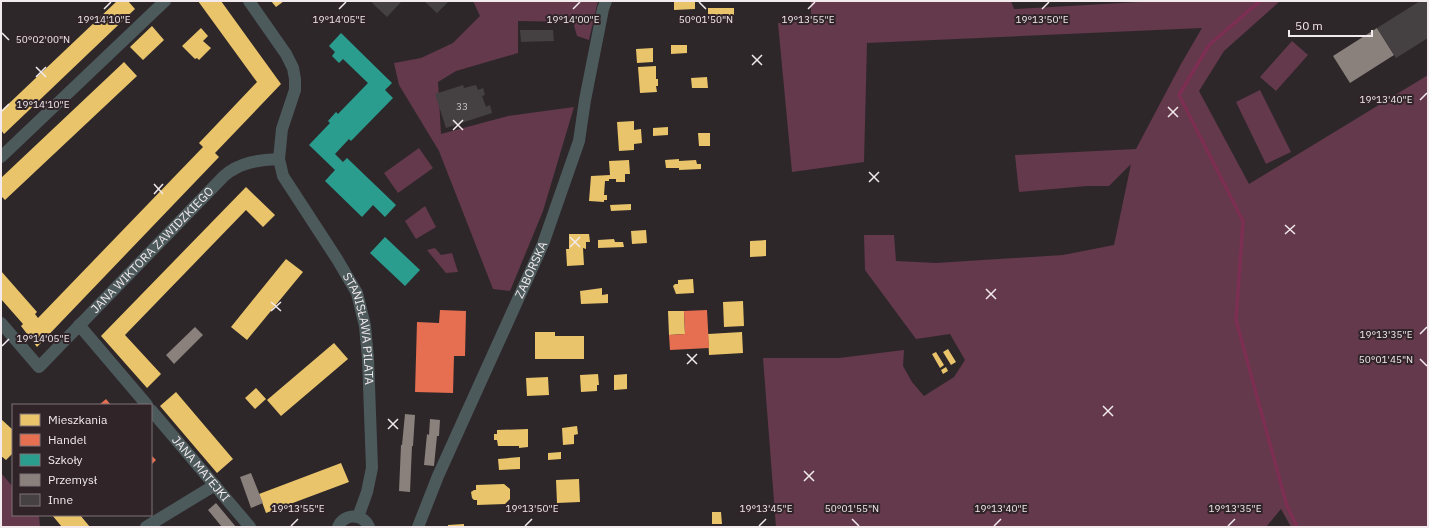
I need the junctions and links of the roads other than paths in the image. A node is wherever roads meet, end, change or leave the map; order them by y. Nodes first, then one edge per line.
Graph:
1 (165, 1) edge
2 (249, 1) edge
3 (606, 1) edge
4 (1, 157) edge
5 (279, 159) junction
6 (1, 323) edge
7 (80, 325) junction
8 (146, 404) edge
9 (152, 411) edge
10 (215, 485) junction
11 (358, 517) junction
12 (146, 527) edge
13 (250, 527) edge
14 (338, 527) edge
15 (369, 527) edge
16 (418, 527) edge

1 - 4 street
2 - 5 street
3 - 16 street, ZABORSKA
5 - 7 street, JANA WIKTORA ZAWIDZKIEGO
5 - 11 street, STANISŁAWA PILATA
6 - 7 street, JANA WIKTORA ZAWIDZKIEGO
7 - 8 street
9 - 10 street, JANA MATEJKI
10 - 12 street
10 - 13 street, JANA MATEJKI
11 - 14 street
11 - 15 street

